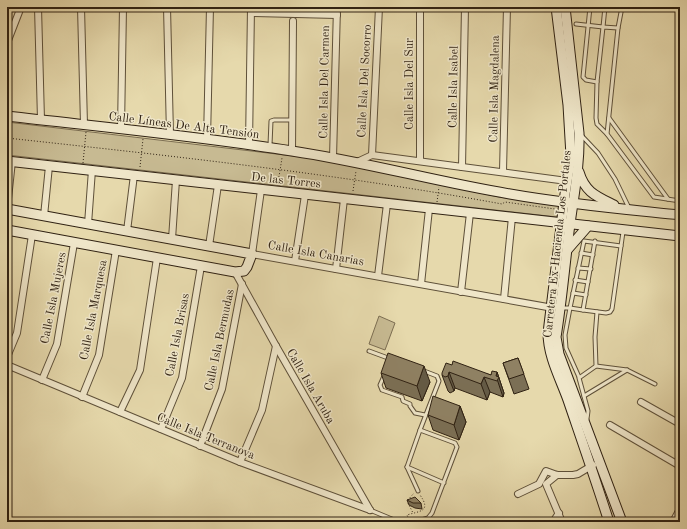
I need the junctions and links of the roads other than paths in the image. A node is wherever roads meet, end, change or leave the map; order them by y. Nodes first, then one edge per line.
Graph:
1 (21, 7) edge
2 (38, 7) edge
3 (80, 7) edge
4 (123, 7) edge
5 (167, 7) edge
6 (210, 7) edge
7 (337, 7) edge
8 (379, 7) edge
9 (420, 7) edge
10 (465, 7) edge
11 (507, 7) edge
12 (556, 7) edge
13 (565, 7) edge
14 (590, 7) edge
15 (605, 7) edge
16 (622, 7) edge
17 (251, 10) edge
18 (337, 15) junction
19 (293, 21) dead end
20 (576, 24) dead end
21 (588, 25) junction
22 (603, 27) junction
23 (618, 28) junction
24 (7, 43) edge
25 (597, 82) junction
26 (572, 105) junction
27 (7, 116) edge
28 (609, 118) junction
29 (41, 120) junction
30 (292, 120) junction
31 (85, 125) junction
32 (121, 129) junction
33 (579, 133) junction
34 (607, 134) junction
35 (170, 135) junction
36 (207, 139) junction
37 (249, 145) junction
38 (270, 148) junction
39 (288, 150) junction
40 (372, 155) junction
41 (333, 158) junction
42 (9, 161) edge
43 (420, 161) junction
44 (357, 162) junction
45 (49, 166) junction
46 (462, 167) junction
47 (578, 169) junction
48 (87, 170) junction
49 (503, 171) junction
50 (137, 175) junction
51 (176, 180) junction
52 (567, 181) junction
53 (218, 185) junction
54 (261, 190) junction
55 (305, 194) junction
56 (348, 199) junction
57 (668, 199) junction
58 (680, 201) edge
59 (387, 204) junction
60 (567, 205) junction
61 (7, 209) edge
62 (432, 209) junction
63 (626, 209) junction
64 (470, 213) junction
65 (680, 215) edge
66 (44, 216) junction
67 (512, 217) junction
68 (566, 223) junction
69 (88, 224) junction
70 (588, 226) junction
71 (7, 230) edge
72 (624, 230) junction
73 (127, 231) junction
74 (32, 235) junction
75 (680, 236) edge
76 (172, 239) junction
77 (595, 241) junction
78 (74, 243) junction
79 (209, 246) junction
80 (621, 246) junction
81 (116, 250) junction
82 (567, 250) junction
83 (580, 253) junction
84 (252, 254) junction
85 (593, 255) junction
86 (157, 258) junction
87 (295, 261) junction
88 (201, 266) junction
89 (578, 268) junction
90 (336, 269) junction
91 (591, 269) junction
92 (235, 272) junction
93 (378, 276) junction
94 (575, 280) junction
95 (588, 282) junction
96 (242, 284) junction
97 (420, 284) junction
98 (461, 292) junction
99 (573, 293) junction
100 (586, 295) junction
101 (504, 300) junction
102 (561, 308) junction
103 (583, 310) junction
104 (598, 312) junction
105 (276, 346) junction
106 (368, 351) dead end
107 (381, 351) dead end
108 (380, 355) junction
109 (7, 357) edge
110 (391, 359) edge
111 (7, 365) edge
112 (596, 366) junction
113 (418, 369) edge
114 (626, 370) junction
115 (386, 372) edge
116 (579, 377) junction
117 (42, 380) junction
118 (655, 384) dead end
119 (584, 396) junction
120 (82, 397) junction
121 (641, 402) dead end
122 (120, 412) junction
123 (426, 415) junction
124 (680, 424) edge
125 (610, 425) dead end
126 (587, 427) junction
127 (161, 429) junction
128 (420, 430) junction
129 (200, 446) junction
130 (596, 452) junction
131 (587, 456) junction
132 (240, 462) junction
133 (600, 463) junction
134 (591, 466) junction
135 (680, 466) edge
136 (407, 467) junction
137 (557, 475) junction
138 (444, 483) junction
139 (539, 484) junction
140 (546, 484) junction
141 (418, 491) road end
142 (518, 494) dead end
143 (680, 509) edge
144 (370, 510) junction
145 (559, 513) junction
146 (399, 522) edge
147 (415, 522) edge
148 (553, 522) edge
149 (562, 522) edge
150 (609, 522) edge
151 (622, 522) edge
152 (673, 522) edge

1 - 24 street
2 - 29 street
3 - 31 street
4 - 32 street
5 - 35 street
6 - 36 street
7 - 18 street, Calle Isla Del Carmen
8 - 40 street, Calle Isla Del Socorro
9 - 43 street, Calle Isla Del Sur
10 - 46 street, Calle Isla Isabel
11 - 49 street, Calle Isla Magdalena
12 - 26 main road, Carretera Ex-Hacienda Los Portales
13 - 26 main road, Carretera Ex-Hacienda Los Portales
14 - 21 lane
15 - 22 lane
16 - 23 lane
17 - 18 street
17 - 37 street
18 - 41 street, Calle Isla Del Carmen
19 - 30 street
20 - 21 lane
21 - 22 lane
21 - 25 lane
22 - 23 lane
22 - 25 lane
23 - 28 lane
25 - 34 lane
26 - 33 main road, Carretera Ex-Hacienda Los Portales
26 - 52 main road, Carretera Ex-Hacienda Los Portales
27 - 29 main road, Calle Líneas De Alta Tensión
28 - 34 lane
28 - 57 lane
29 - 31 main road, Calle Líneas De Alta Tensión
30 - 38 lane
30 - 39 street
31 - 32 main road, Calle Líneas De Alta Tensión
32 - 35 main road, Calle Líneas De Alta Tensión
33 - 47 main road, Carretera Ex-Hacienda Los Portales
33 - 63 lane
34 - 57 lane
35 - 36 main road, Calle Líneas De Alta Tensión
36 - 37 main road, Calle Líneas De Alta Tensión
37 - 38 main road, Calle Líneas De Alta Tensión
38 - 39 main road, Calle Líneas De Alta Tensión
39 - 41 main road, Calle Líneas De Alta Tensión
40 - 43 street
40 - 44 street
41 - 44 main road, Calle Líneas De Alta Tensión
42 - 45 main road, De las Torres
42 - 61 street
43 - 46 street
44 - 60 main road, Calle Líneas De Alta Tensión
45 - 48 main road, De las Torres
45 - 66 street
46 - 49 street
47 - 60 main road, Carretera Ex-Hacienda Los Portales
47 - 63 main road
48 - 50 main road, De las Torres
48 - 69 street
49 - 52 street
50 - 51 main road, De las Torres
50 - 73 street
51 - 53 main road, De las Torres
51 - 76 street
52 - 60 main road, Carretera Ex-Hacienda Los Portales
53 - 54 main road, De las Torres
53 - 79 street
54 - 55 main road, De las Torres
54 - 84 street
55 - 56 main road, De las Torres
55 - 87 street
56 - 59 main road, De las Torres
56 - 90 street
57 - 58 lane
59 - 62 main road, De las Torres
59 - 93 street
60 - 63 main road, Calle Líneas De Alta Tensión
60 - 68 main road, Carretera Ex-Hacienda Los Portales
61 - 66 main road
62 - 64 main road, De las Torres
62 - 97 street
63 - 65 main road, Calle Líneas De Alta Tensión
64 - 67 main road, De las Torres
64 - 98 street
66 - 69 main road
67 - 68 main road, De las Torres
67 - 101 street
68 - 70 main road, De las Torres
68 - 82 main road, Carretera Ex-Hacienda Los Portales
68 - 102 main road, Carretera Ex-Hacienda Los Portales
69 - 73 main road
70 - 72 main road, De las Torres
70 - 82 main road
71 - 74 main road
72 - 75 main road, De las Torres
72 - 80 lane
73 - 76 main road
74 - 78 main road
74 - 109 street
76 - 79 main road
77 - 80 lane
77 - 83 lane
77 - 85 lane
78 - 81 main road
78 - 117 street, Calle Isla Mujeres
79 - 84 main road
80 - 104 lane
81 - 86 main road
81 - 120 street, Calle Isla Marquesa
82 - 102 main road, Carretera Ex-Hacienda Los Portales
83 - 85 lane
83 - 89 lane
84 - 87 street, Calle Isla Canarias
84 - 92 main road, Calle Isla Canarias
85 - 91 lane
86 - 88 main road
86 - 122 street
87 - 90 street, Calle Isla Canarias
88 - 92 main road
88 - 127 street, Calle Isla Brisas
89 - 91 lane
89 - 94 lane
90 - 93 street, Calle Isla Canarias
91 - 95 lane
92 - 96 street, Calle Isla Aruba
93 - 97 street, Calle Isla Canarias
94 - 95 lane
94 - 99 lane
95 - 100 lane
96 - 105 street, Calle Isla Aruba
96 - 129 street, Calle Isla Bermudas
97 - 98 street, Calle Isla Canarias
98 - 101 street, Calle Isla Canarias
99 - 100 lane
99 - 102 lane
100 - 103 lane
101 - 102 street, Calle Isla Canarias
102 - 103 lane
102 - 116 lane
102 - 126 main road, Carretera Ex-Hacienda Los Portales
102 - 131 main road, Carretera Ex-Hacienda Los Portales
103 - 104 lane
104 - 112 lane
105 - 132 street
105 - 144 street, Calle Isla Aruba
106 - 108 lane
107 - 108 lane
108 - 110 lane
111 - 117 street, Calle Isla Terranova
112 - 114 lane
112 - 116 lane
113 - 123 lane
114 - 118 lane
114 - 119 lane
115 - 123 lane
116 - 119 lane
117 - 120 street, Calle Isla Terranova
119 - 126 lane
120 - 122 street, Calle Isla Terranova
121 - 124 street
122 - 127 street, Calle Isla Terranova
123 - 128 lane
125 - 135 street
126 - 130 main road, Carretera Ex-Hacienda Los Portales
127 - 129 street, Calle Isla Terranova
128 - 136 lane
128 - 138 lane
129 - 132 street, Calle Isla Terranova
130 - 131 main road
130 - 133 main road, Carretera Ex-Hacienda Los Portales
131 - 134 main road, Carretera Ex-Hacienda Los Portales
132 - 144 street, Calle Isla Terranova
133 - 134 street
133 - 151 main road, Carretera Ex-Hacienda Los Portales
134 - 137 street
134 - 150 main road, Carretera Ex-Hacienda Los Portales
136 - 138 lane
136 - 141 lane
137 - 139 street
137 - 140 street
138 - 147 lane
139 - 140 street
139 - 142 street
140 - 145 street
143 - 152 street
144 - 146 lane, Calle Isla Terranova
145 - 148 street
145 - 149 street

